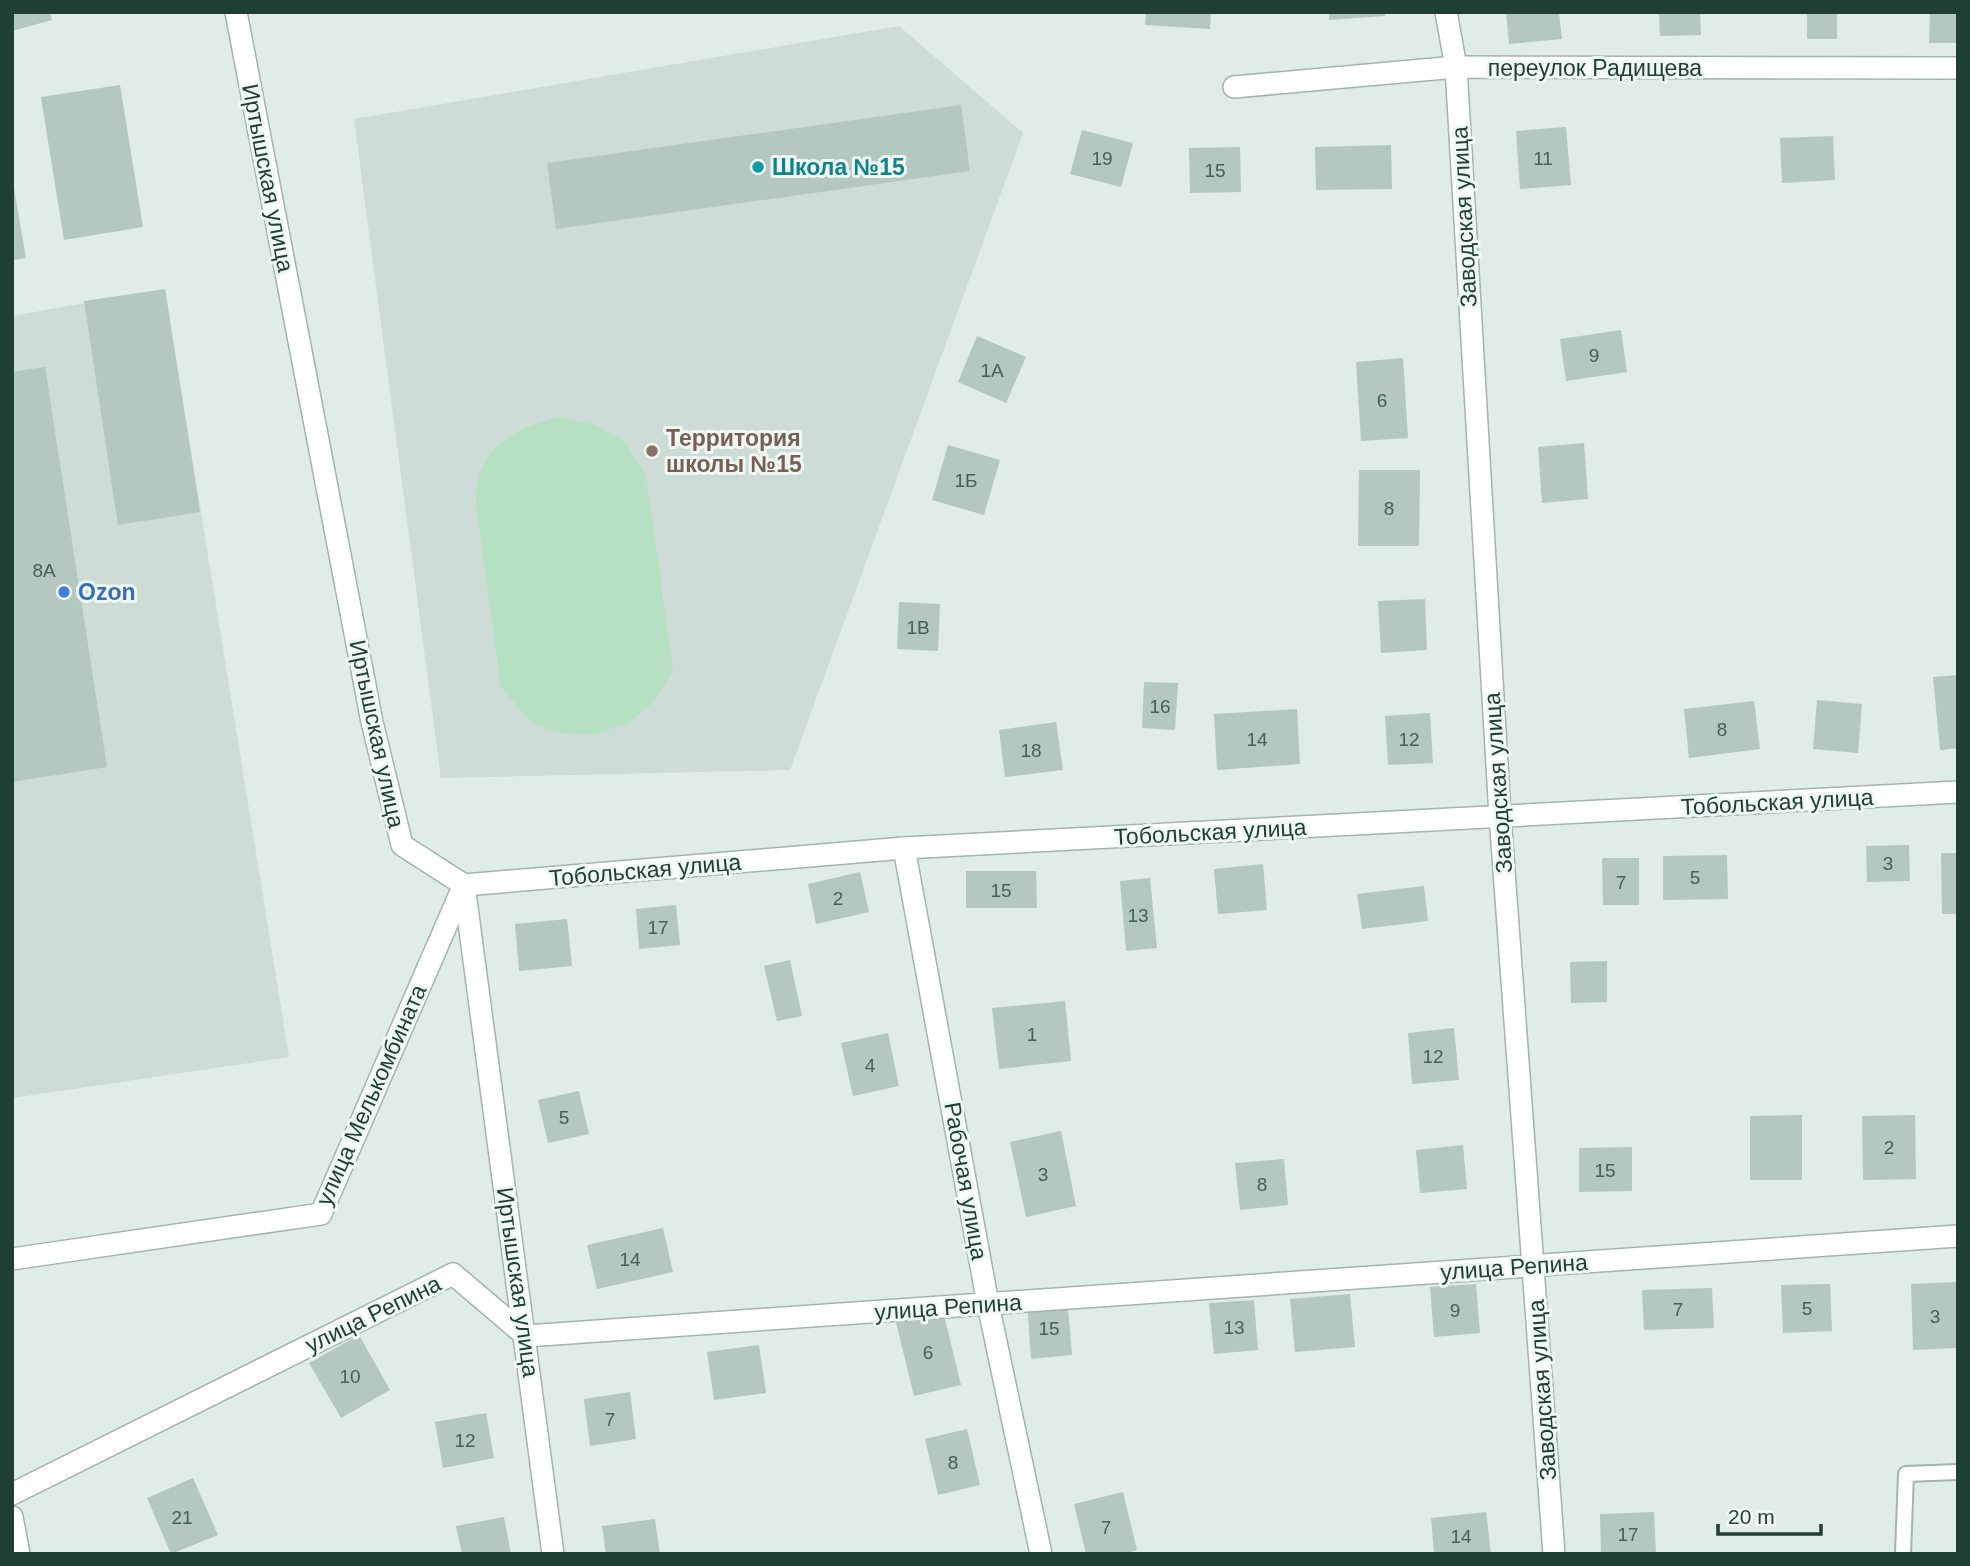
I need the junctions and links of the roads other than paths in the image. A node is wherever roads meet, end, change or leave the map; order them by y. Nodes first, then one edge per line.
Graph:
1 (236, 12) edge
2 (1446, 12) edge
3 (1456, 68) junction
4 (1958, 68) edge
5 (1234, 87) dead end
6 (1958, 792) edge
7 (1500, 816) junction
8 (904, 848) junction
9 (464, 885) junction
10 (1958, 1236) edge
11 (12, 1259) edge
12 (1532, 1266) junction
13 (988, 1304) junction
14 (526, 1336) junction
15 (1958, 1472) edge
16 (12, 1494) edge
17 (12, 1517) edge
18 (19, 1554) edge
19 (553, 1554) edge
20 (1041, 1554) edge
21 (1553, 1554) edge
22 (1903, 1554) edge

1 - 9 street, Иртышская улица
2 - 3 street, Заводская улица
3 - 4 street, переулок Радищева
3 - 5 street, переулок Радищева
3 - 7 street, Заводская улица
6 - 7 street, Тобольская улица
7 - 8 street, Тобольская улица
7 - 12 street, Заводская улица
8 - 9 street, Тобольская улица
8 - 13 street, Рабочая улица
9 - 11 street, улица Мелькомбината
9 - 14 street, Иртышская улица
10 - 12 street, улица Репина
12 - 13 street, улица Репина
12 - 21 street, Заводская улица
13 - 14 street, улица Репина
13 - 20 street, Рабочая улица
14 - 16 street, улица Репина
14 - 19 street, Иртышская улица
15 - 22 lane
17 - 18 street

